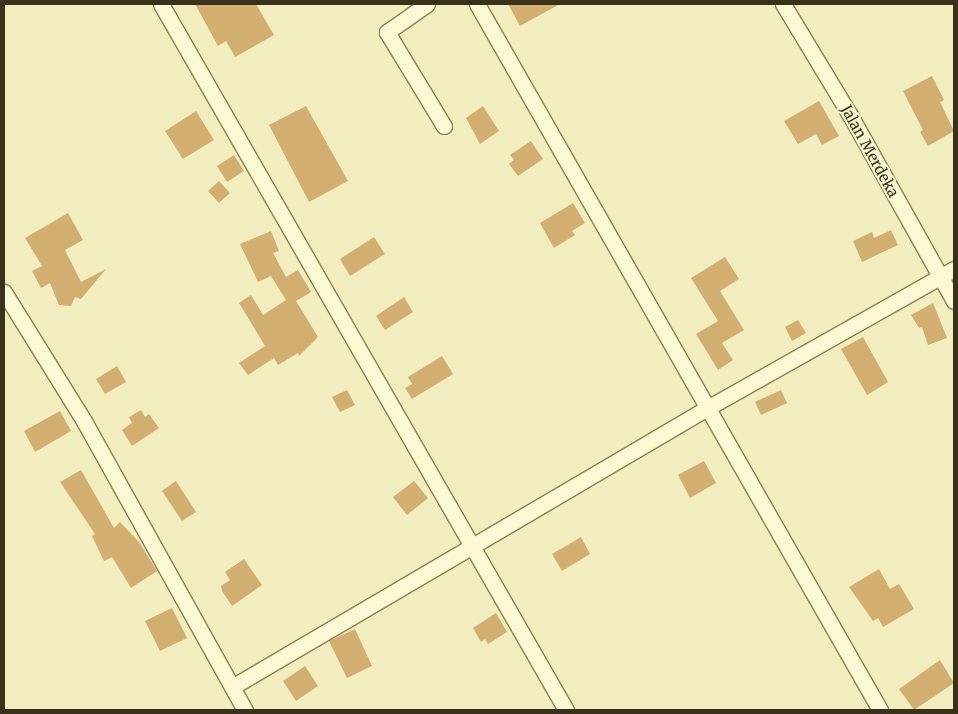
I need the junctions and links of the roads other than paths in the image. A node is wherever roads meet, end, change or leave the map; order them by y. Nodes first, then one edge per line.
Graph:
1 (161, 4) edge
2 (427, 4) edge
3 (477, 4) edge
4 (783, 4) edge
5 (444, 126) dead end
6 (954, 269) edge
7 (940, 277) junction
8 (4, 292) edge
9 (954, 301) edge
10 (708, 407) junction
11 (473, 547) junction
12 (232, 687) junction
13 (245, 710) edge
14 (566, 710) edge
15 (880, 710) edge

1 - 11 street
2 - 5 street
3 - 10 street
4 - 7 street, Jalan Merdeka
6 - 7 street
7 - 9 street, Jalan Merdeka
7 - 10 street
8 - 12 street
10 - 11 street
10 - 15 street
11 - 12 street
11 - 14 street
12 - 13 street

